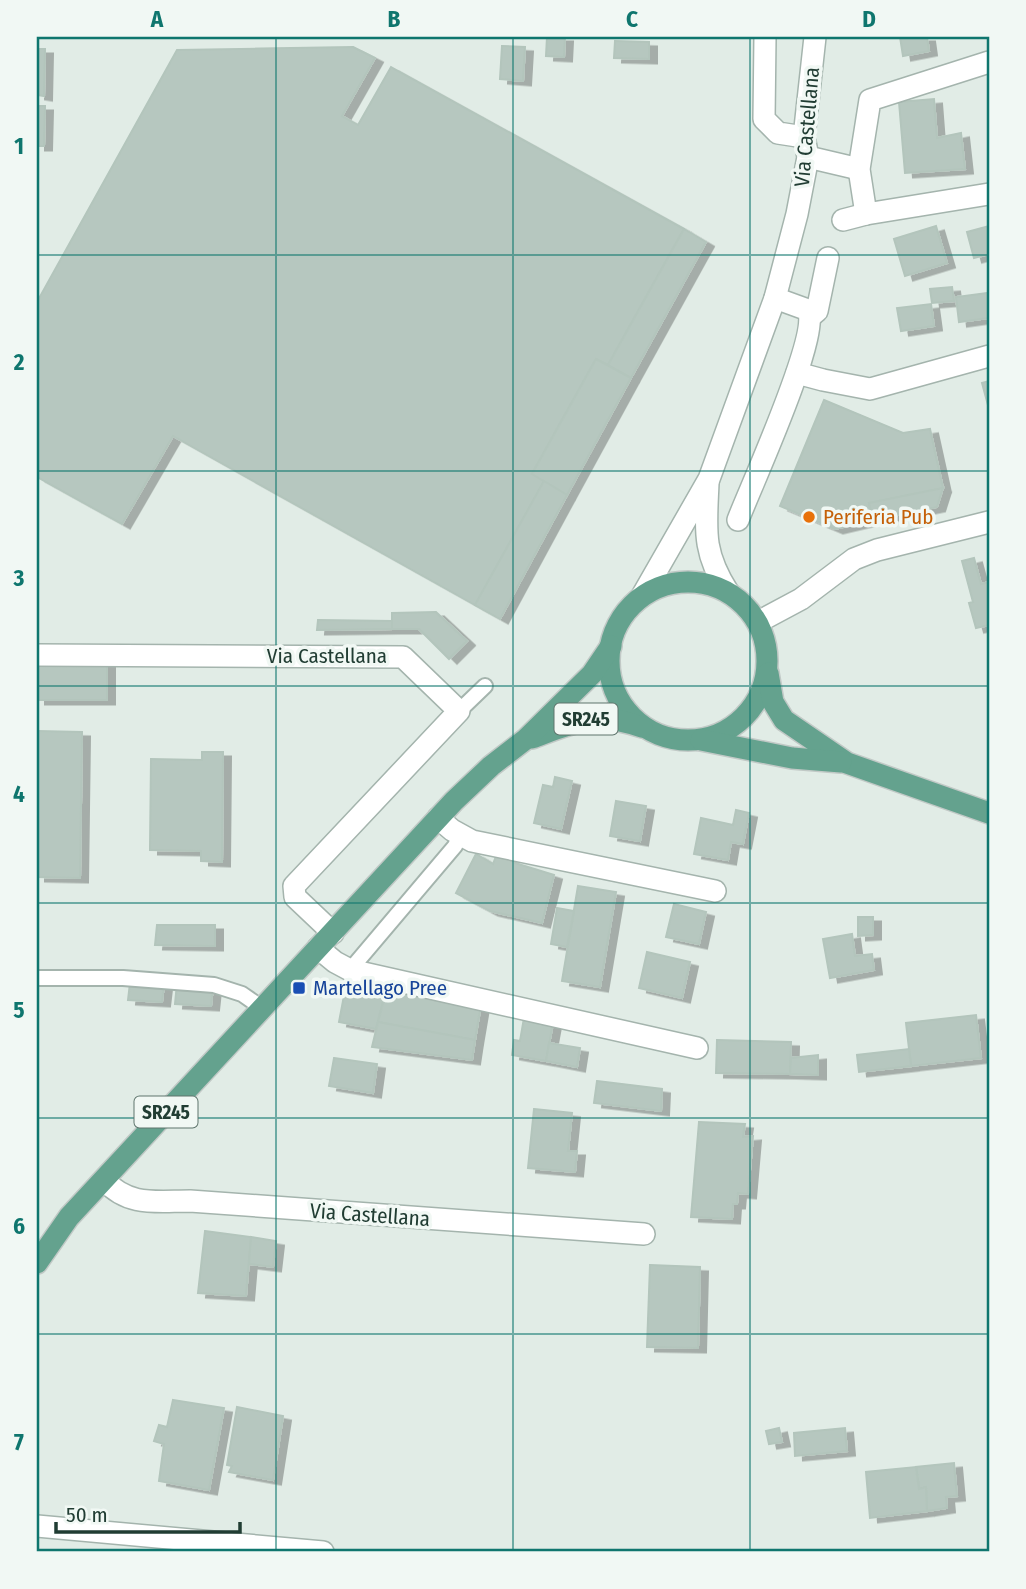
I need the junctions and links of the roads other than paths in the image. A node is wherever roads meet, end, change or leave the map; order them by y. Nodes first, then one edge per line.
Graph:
1 (765, 37) edge
2 (815, 37) edge
3 (989, 62) edge
4 (806, 147) junction
5 (859, 169) junction
6 (989, 194) edge
7 (866, 214) junction
8 (843, 220) dead end
9 (828, 258) dead end
10 (775, 298) junction
11 (811, 316) junction
12 (989, 356) edge
13 (797, 373) junction
14 (709, 479) junction
15 (738, 520) dead end
16 (989, 522) edge
17 (728, 592) junction
18 (642, 596) junction
19 (758, 622) junction
20 (611, 646) junction
21 (37, 655) edge
22 (767, 670) junction
23 (485, 686) dead end
24 (460, 711) junction
25 (648, 729) junction
26 (526, 739) junction
27 (698, 739) junction
28 (847, 762) junction
29 (989, 813) edge
30 (438, 818) junction
31 (460, 835) junction
32 (715, 891) dead end
33 (325, 940) junction
34 (350, 970) junction
35 (37, 978) edge
36 (262, 1008) junction
37 (697, 1048) dead end
38 (104, 1180) junction
39 (644, 1234) dead end
40 (37, 1263) edge
41 (37, 1526) edge
42 (323, 1552) edge

1 - 4 street
2 - 4 street, Via Castellana
3 - 5 street
4 - 5 street
4 - 10 street, Via Castellana
5 - 7 street
6 - 7 street
7 - 8 street
9 - 11 street
10 - 11 street
10 - 14 street, Via Castellana
11 - 13 street
12 - 13 street
13 - 15 street
14 - 17 street, Via Castellana
14 - 18 street, Via Castellana
16 - 19 street
17 - 18 main road
17 - 19 main road
18 - 20 main road
19 - 22 main road
20 - 25 main road
20 - 26 main road, SR245
21 - 24 street, Via Castellana
22 - 27 main road
22 - 28 main road
23 - 24 lane
24 - 33 street
25 - 26 main road, SR245
25 - 27 main road
26 - 30 main road, SR245
27 - 28 main road
28 - 29 main road
30 - 31 street
30 - 33 main road, SR245
31 - 32 street
31 - 34 lane
33 - 34 street
33 - 36 main road, SR245
34 - 37 street
35 - 36 lane
36 - 38 main road, SR245
38 - 39 street, Via Castellana
38 - 40 main road, SR245
41 - 42 street

